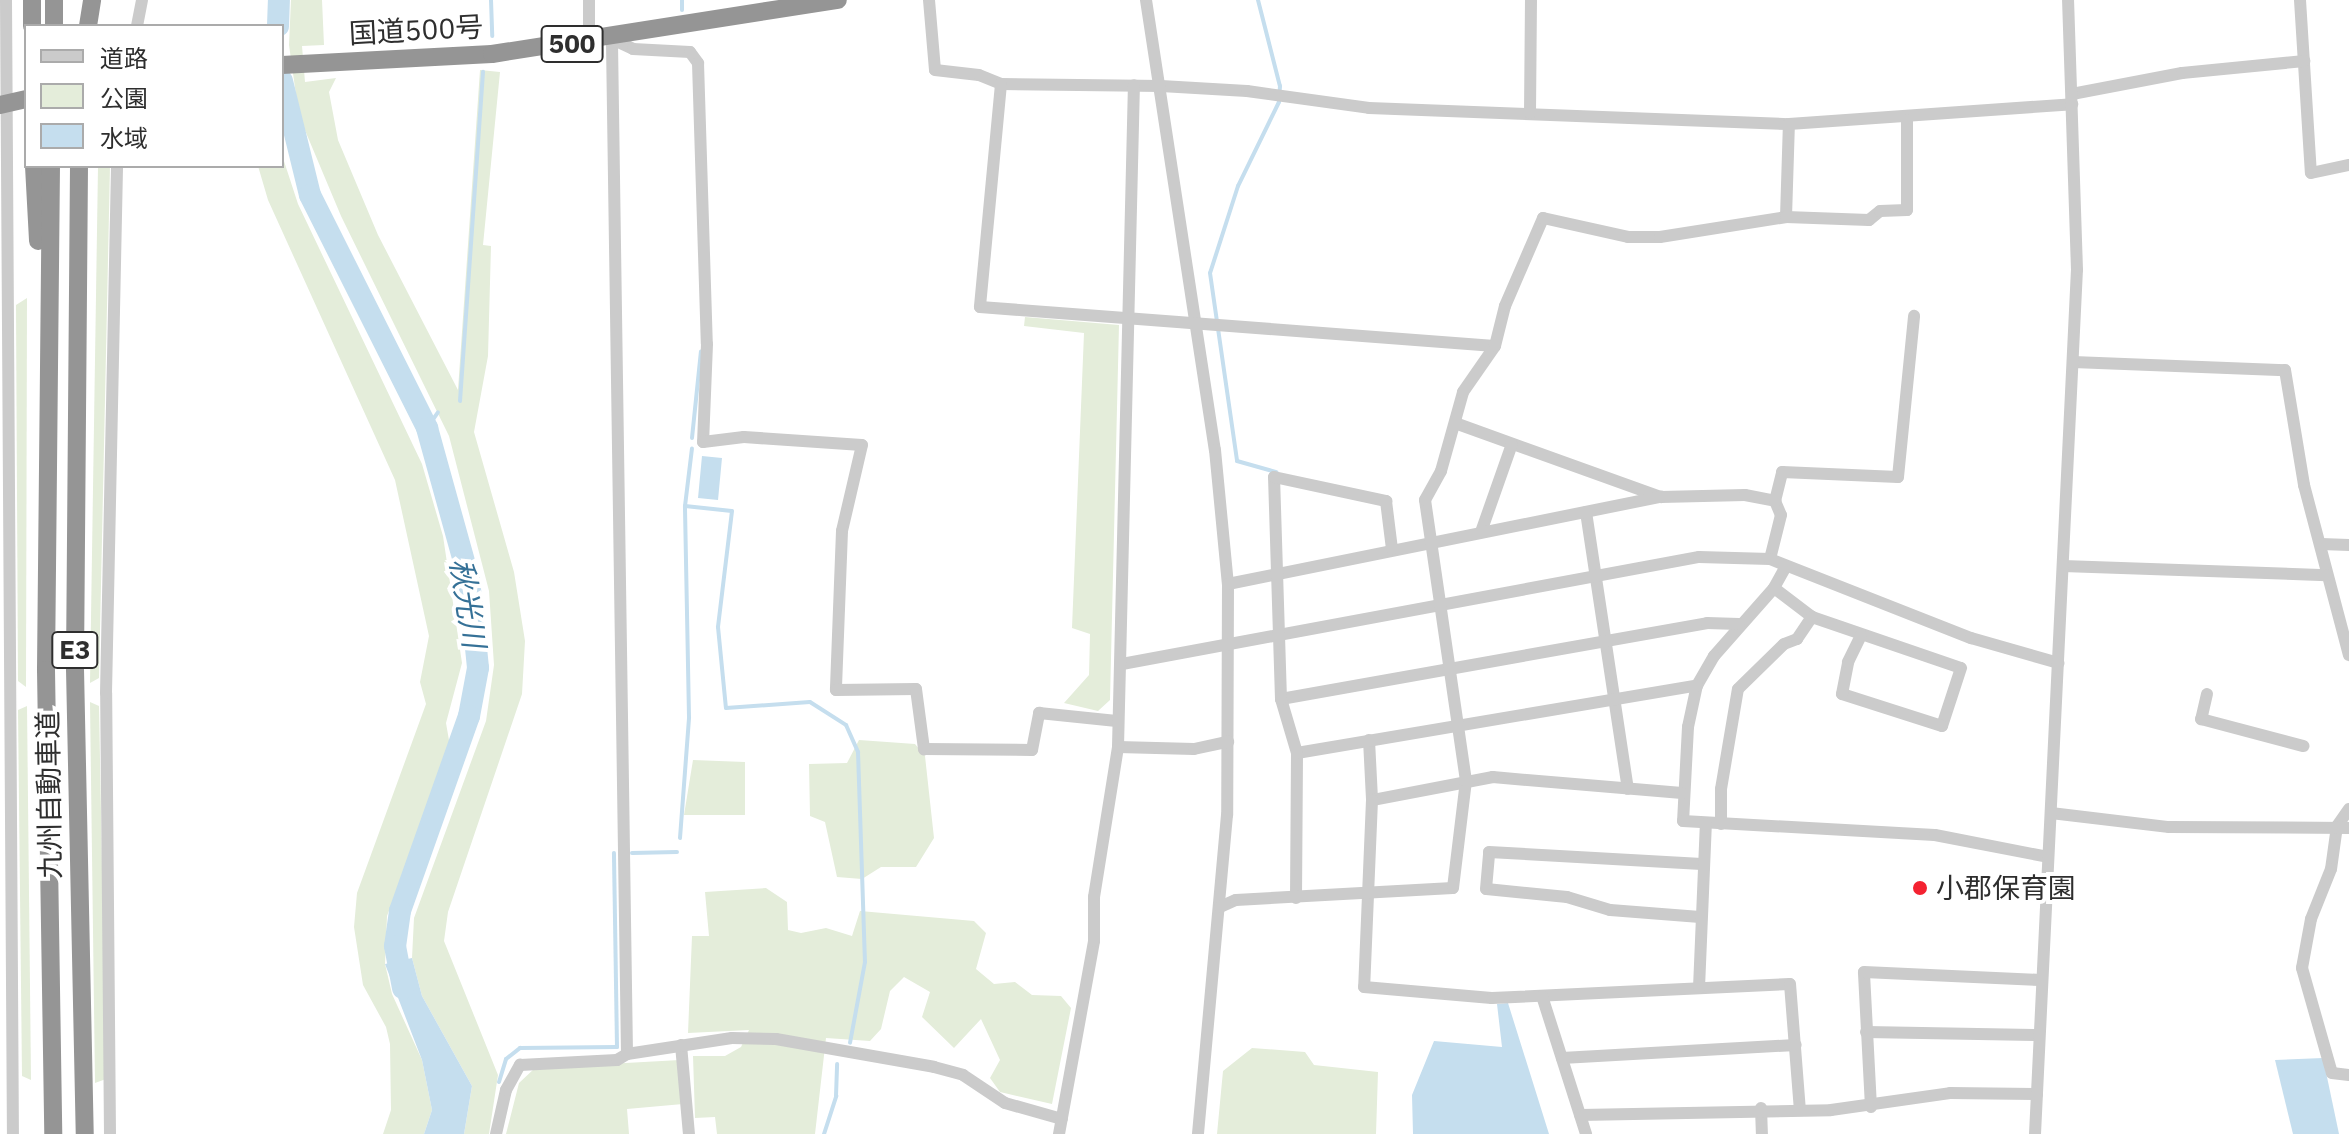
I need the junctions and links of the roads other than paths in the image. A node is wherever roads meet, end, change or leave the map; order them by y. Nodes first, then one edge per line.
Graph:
1 (6, 0) edge
2 (32, 0) edge
3 (54, 0) edge
4 (84, 0) edge
5 (92, 0) edge
6 (142, 0) edge
7 (589, 0) edge
8 (838, 0) edge
9 (929, 0) edge
10 (1146, 0) edge
11 (1531, 0) edge
12 (2068, 0) edge
13 (2300, 0) edge
14 (32, 24) edge
15 (54, 24) edge
16 (86, 24) edge
17 (86, 24) edge
18 (137, 24) edge
19 (612, 39) junction
20 (589, 42) junction
21 (2304, 61) junction
22 (284, 65) edge
23 (1001, 84) junction
24 (1134, 85) junction
25 (1161, 86) junction
26 (24, 99) edge
27 (2072, 99) junction
28 (2, 104) edge
29 (1530, 113) junction
30 (1907, 120) junction
31 (1789, 124) junction
32 (2349, 165) edge
33 (34, 168) edge
34 (51, 168) edge
35 (79, 168) edge
36 (117, 168) edge
37 (1786, 217) junction
38 (1914, 316) dead end
39 (1132, 319) junction
40 (1197, 323) junction
41 (1495, 346) junction
42 (2073, 362) junction
43 (46, 391) junction
44 (1455, 423) junction
45 (1512, 444) junction
46 (1661, 497) junction
47 (4, 501) edge
48 (1775, 501) junction
49 (1586, 512) junction
50 (1481, 532) junction
51 (1429, 542) junction
52 (2321, 544) junction
53 (2349, 545) edge
54 (1392, 549) junction
55 (1770, 559) junction
56 (2063, 566) junction
57 (1785, 568) junction
58 (1275, 571) junction
59 (2327, 575) junction
60 (1594, 578) junction
61 (1228, 584) junction
62 (1774, 588) junction
63 (1440, 606) junction
64 (1812, 617) junction
65 (1739, 624) junction
66 (1276, 634) junction
67 (1861, 635) junction
68 (1604, 641) junction
69 (1229, 644) junction
70 (2349, 655) edge
71 (2058, 663) junction
72 (1122, 664) junction
73 (1450, 667) junction
74 (1697, 685) junction
75 (2207, 694) dead end
76 (1613, 696) junction
77 (1281, 699) junction
78 (1117, 721) junction
79 (1457, 724) junction
80 (1369, 740) junction
81 (1228, 742) junction
82 (2303, 746) dead end
83 (1118, 747) junction
84 (1297, 753) junction
85 (1466, 781) junction
86 (1628, 789) junction
87 (1682, 793) junction
88 (1372, 800) junction
89 (2349, 809) edge
90 (2051, 813) junction
91 (1706, 824) junction
92 (1721, 824) junction
93 (2343, 827) edge
94 (2048, 857) junction
95 (1702, 864) junction
96 (1370, 894) junction
97 (1296, 898) junction
98 (1220, 907) junction
99 (1700, 917) junction
100 (2041, 980) junction
101 (1699, 988) junction
102 (1542, 996) junction
103 (1866, 1032) junction
104 (2039, 1035) junction
105 (681, 1045) junction
106 (1796, 1045) junction
107 (627, 1054) junction
108 (1562, 1058) junction
109 (2349, 1075) edge
110 (2037, 1094) junction
111 (1871, 1107) junction
112 (1761, 1108) junction
113 (1800, 1110) junction
114 (1580, 1115) junction
115 (1062, 1119) junction
116 (13, 1134) edge
117 (53, 1134) edge
118 (85, 1134) edge
119 (110, 1134) edge
120 (496, 1134) edge
121 (689, 1134) edge
122 (1059, 1134) edge
123 (1198, 1134) edge
124 (1586, 1134) edge
125 (1762, 1134) edge
126 (2035, 1134) edge

1 - 28 street
2 - 14 highway
3 - 15 highway
4 - 16 highway
5 - 17 highway
6 - 18 street
7 - 20 street
8 - 19 highway, 国道500号 / 500
9 - 23 street
10 - 25 street
11 - 29 street
12 - 27 street
13 - 21 street
19 - 20 highway, 国道500号 / 500
19 - 78 street
19 - 107 street
20 - 22 highway, 国道500号 / 500
21 - 27 street
21 - 32 street
23 - 24 street
23 - 39 street
24 - 25 street
24 - 39 street
25 - 29 street
25 - 40 street
26 - 28 highway
27 - 30 street
27 - 42 street
28 - 47 street
29 - 31 street
30 - 31 street
30 - 37 street
31 - 37 street
33 - 43 highway
34 - 43 highway, 九州自動車道 / E3
35 - 118 highway, 九州自動車道 / E3
36 - 119 street
37 - 41 street
38 - 48 street
39 - 40 street
39 - 72 street
40 - 41 street
40 - 61 street
41 - 44 street
42 - 52 street
42 - 56 street
43 - 117 highway, 九州自動車道 / E3
44 - 45 street
44 - 51 street
45 - 46 street
45 - 50 street
46 - 48 street
46 - 49 street
47 - 116 street
48 - 55 street
49 - 50 street
49 - 60 street
50 - 51 street
51 - 54 street
51 - 63 street
52 - 53 street
52 - 59 street
54 - 58 street
54 - 58 street
55 - 57 street
55 - 60 street
56 - 59 street
56 - 71 street
57 - 62 street
57 - 71 street
58 - 61 street
58 - 66 street
59 - 70 street
60 - 63 street
60 - 68 street
61 - 69 street
62 - 64 street
62 - 65 street
63 - 66 street
63 - 73 street
64 - 67 street
64 - 92 street
65 - 68 street
65 - 74 street
66 - 69 street
66 - 77 street
67 - 67 street
68 - 73 street
68 - 76 street
69 - 72 street
69 - 81 street
71 - 90 street
72 - 78 street
73 - 77 street
73 - 79 street
74 - 76 street
74 - 87 street
75 - 82 street
76 - 79 street
76 - 86 street
77 - 84 street
78 - 83 street
79 - 80 street
79 - 85 street
80 - 84 street
80 - 88 street
81 - 83 street
81 - 98 street
83 - 115 street
84 - 97 street
85 - 86 street
85 - 88 street
85 - 96 street
86 - 87 street
87 - 91 street
88 - 96 street
89 - 93 street
90 - 93 street
90 - 94 street
91 - 92 street
91 - 95 street
92 - 94 street
93 - 109 street
94 - 100 street
95 - 99 street
95 - 99 street
96 - 97 street
96 - 102 street
97 - 98 street
98 - 123 street
99 - 101 street
100 - 103 street
100 - 104 street
101 - 102 street
101 - 106 street
102 - 108 street
103 - 104 street
103 - 111 street
104 - 110 street
105 - 107 street
105 - 115 street
105 - 121 street
106 - 108 street
106 - 113 street
107 - 120 street
108 - 114 street
110 - 111 street
110 - 126 street
111 - 113 street
112 - 113 street
112 - 114 street
112 - 125 street
114 - 124 street
115 - 122 street

